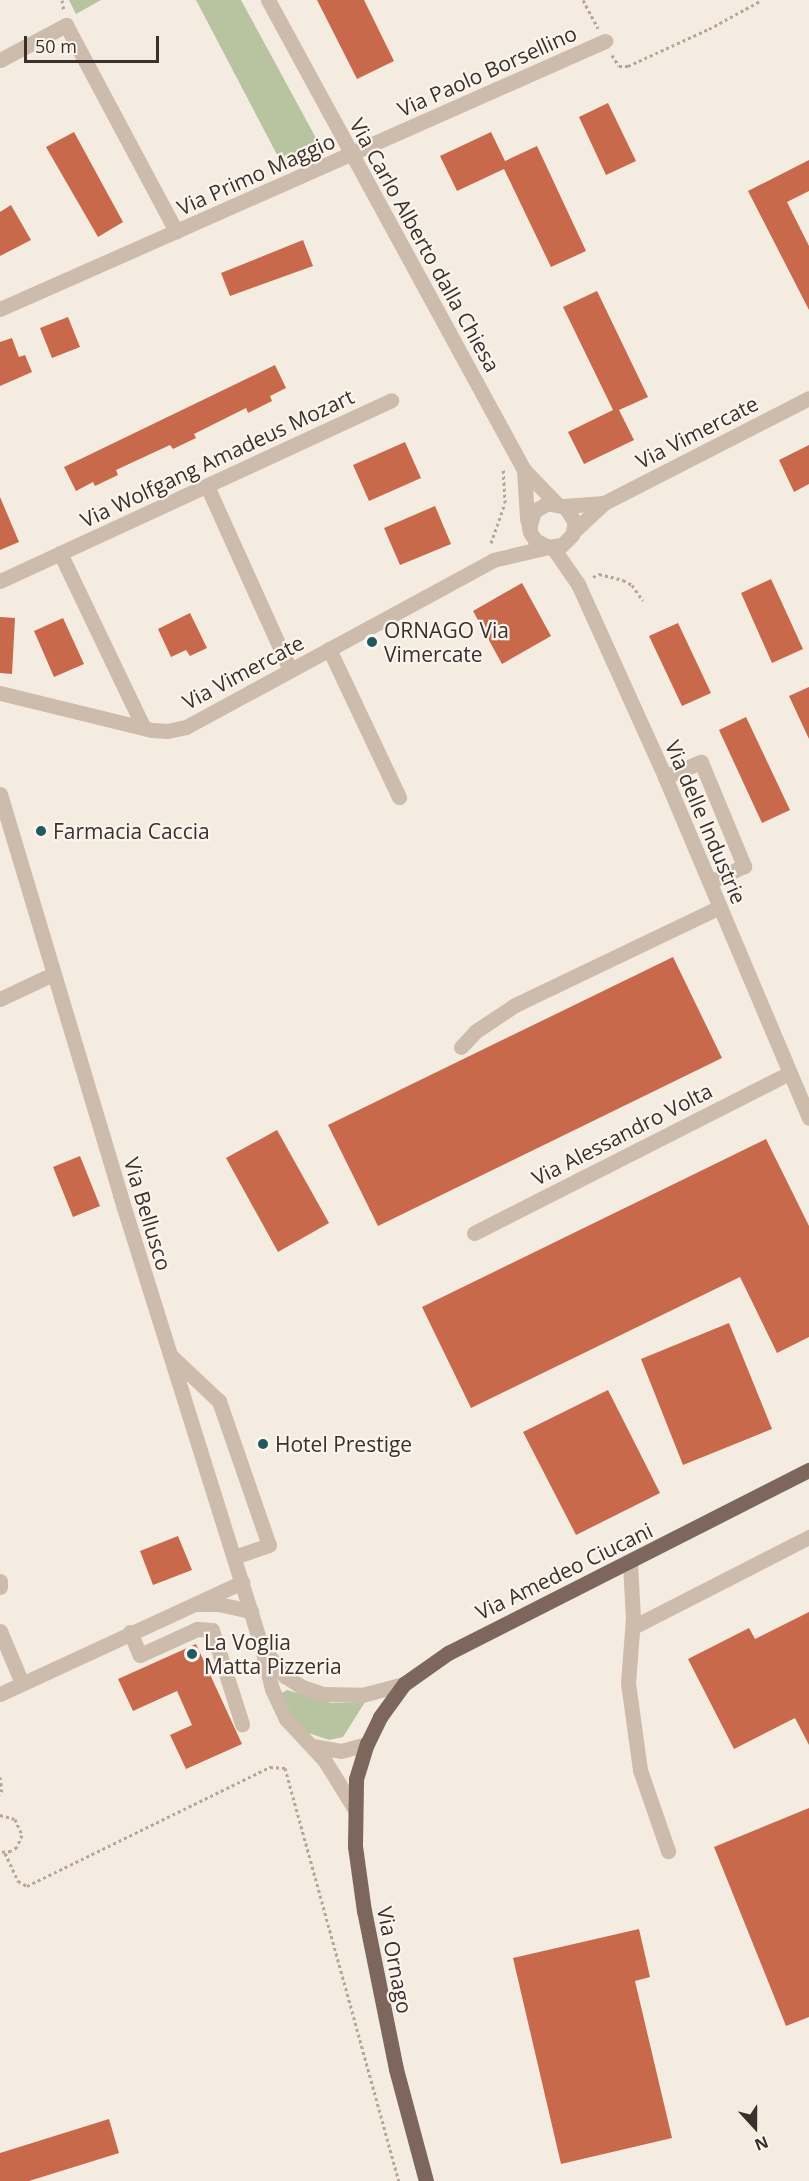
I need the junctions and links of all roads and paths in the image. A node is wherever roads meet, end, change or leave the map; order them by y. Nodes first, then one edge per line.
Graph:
1 (268, 0) edge
2 (583, 0) edge
3 (762, 0) edge
4 (605, 41) junction
5 (0, 60) edge
6 (353, 154) junction
7 (176, 231) junction
8 (0, 309) edge
9 (809, 398) edge
10 (391, 400) dead end
11 (498, 460) dead end
12 (524, 470) junction
13 (207, 486) junction
14 (604, 503) junction
15 (560, 505) junction
16 (529, 528) junction
17 (574, 531) junction
18 (551, 548) junction
19 (60, 553) junction
20 (493, 560) junction
21 (0, 581) edge
22 (578, 584) junction
23 (643, 601) dead end
24 (329, 649) junction
25 (290, 670) junction
26 (0, 693) edge
27 (144, 728) junction
28 (665, 777) junction
29 (0, 794) edge
30 (399, 797) dead end
31 (709, 882) junction
32 (720, 907) junction
33 (53, 974) junction
34 (0, 999) edge
35 (461, 1047) dead end
36 (790, 1073) junction
37 (809, 1118) edge
38 (474, 1233) dead end
39 (170, 1355) junction
40 (809, 1470) edge
41 (809, 1537) edge
42 (234, 1557) junction
43 (630, 1563) junction
44 (0, 1581) edge
45 (242, 1582) junction
46 (0, 1587) edge
47 (196, 1604) junction
48 (250, 1611) junction
49 (633, 1627) junction
50 (0, 1630) edge
51 (130, 1632) junction
52 (261, 1644) junction
53 (22, 1683) junction
54 (404, 1684) junction
55 (0, 1694) edge
56 (242, 1724) dead end
57 (367, 1744) junction
58 (313, 1746) junction
59 (0, 1777) edge
60 (0, 1794) edge
61 (354, 1808) junction
62 (0, 1815) edge
63 (668, 1851) dead end
64 (0, 1852) edge
65 (5, 1853) junction
66 (399, 2181) edge
67 (426, 2181) edge

1 - 6 street, Via Carlo Alberto dalla Chiesa
2 - 4 path
3 - 4 path
4 - 6 street, Via Paolo Borsellino
5 - 7 street, Via Primo Maggio
6 - 7 street, Via Primo Maggio
6 - 12 street, Via Carlo Alberto dalla Chiesa
7 - 8 street, Via Primo Maggio
9 - 14 street, Via Vimercate
10 - 13 street, Via Wolfgang Amadeus Mozart
11 - 20 path
12 - 15 street, Via Carlo Alberto dalla Chiesa
12 - 16 street
13 - 19 street, Via Wolfgang Amadeus Mozart
13 - 25 street
14 - 15 street, Via Vimercate
14 - 17 street, Via Vimercate
15 - 16 street
15 - 17 street
16 - 18 street
17 - 18 street
18 - 20 street, Via Vimercate
18 - 22 street, Via delle Industrie
19 - 21 street, Via Wolfgang Amadeus Mozart
19 - 27 street
20 - 24 street, Via Vimercate
22 - 23 path
22 - 28 street, Via delle Industrie
24 - 25 street, Via Vimercate
24 - 30 street, Via Vimercate
25 - 27 street, Via Vimercate
26 - 27 street, Via Vimercate
28 - 31 street, Via delle Industrie
28 - 31 street
29 - 33 street, Via Bellusco
31 - 32 street, Via delle Industrie
32 - 35 street
32 - 36 street, Via delle Industrie
33 - 34 street
33 - 39 street, Via Bellusco
36 - 37 street, Via delle Industrie
36 - 38 street, Via Alessandro Volta
39 - 42 street, Via Bellusco
39 - 42 street
40 - 43 main road, Via Amedeo Ciucani
41 - 49 street
42 - 45 street, Via Bellusco
43 - 49 street
43 - 54 main road, Via Amedeo Ciucani
44 - 46 street
45 - 47 street
45 - 48 street, Via Bellusco
47 - 48 street
47 - 51 street
48 - 52 street, Via Bellusco
49 - 63 street
50 - 53 street
51 - 53 street
51 - 56 street
52 - 54 street, Via Bellusco
52 - 58 street, Via Bellusco
53 - 55 street
54 - 57 main road, Via Amedeo Ciucani
57 - 58 street
57 - 61 main road, Via Ornago
58 - 61 street, Via Bellusco
59 - 60 path
61 - 67 main road, Via Ornago
62 - 65 path
64 - 65 path
65 - 66 path

